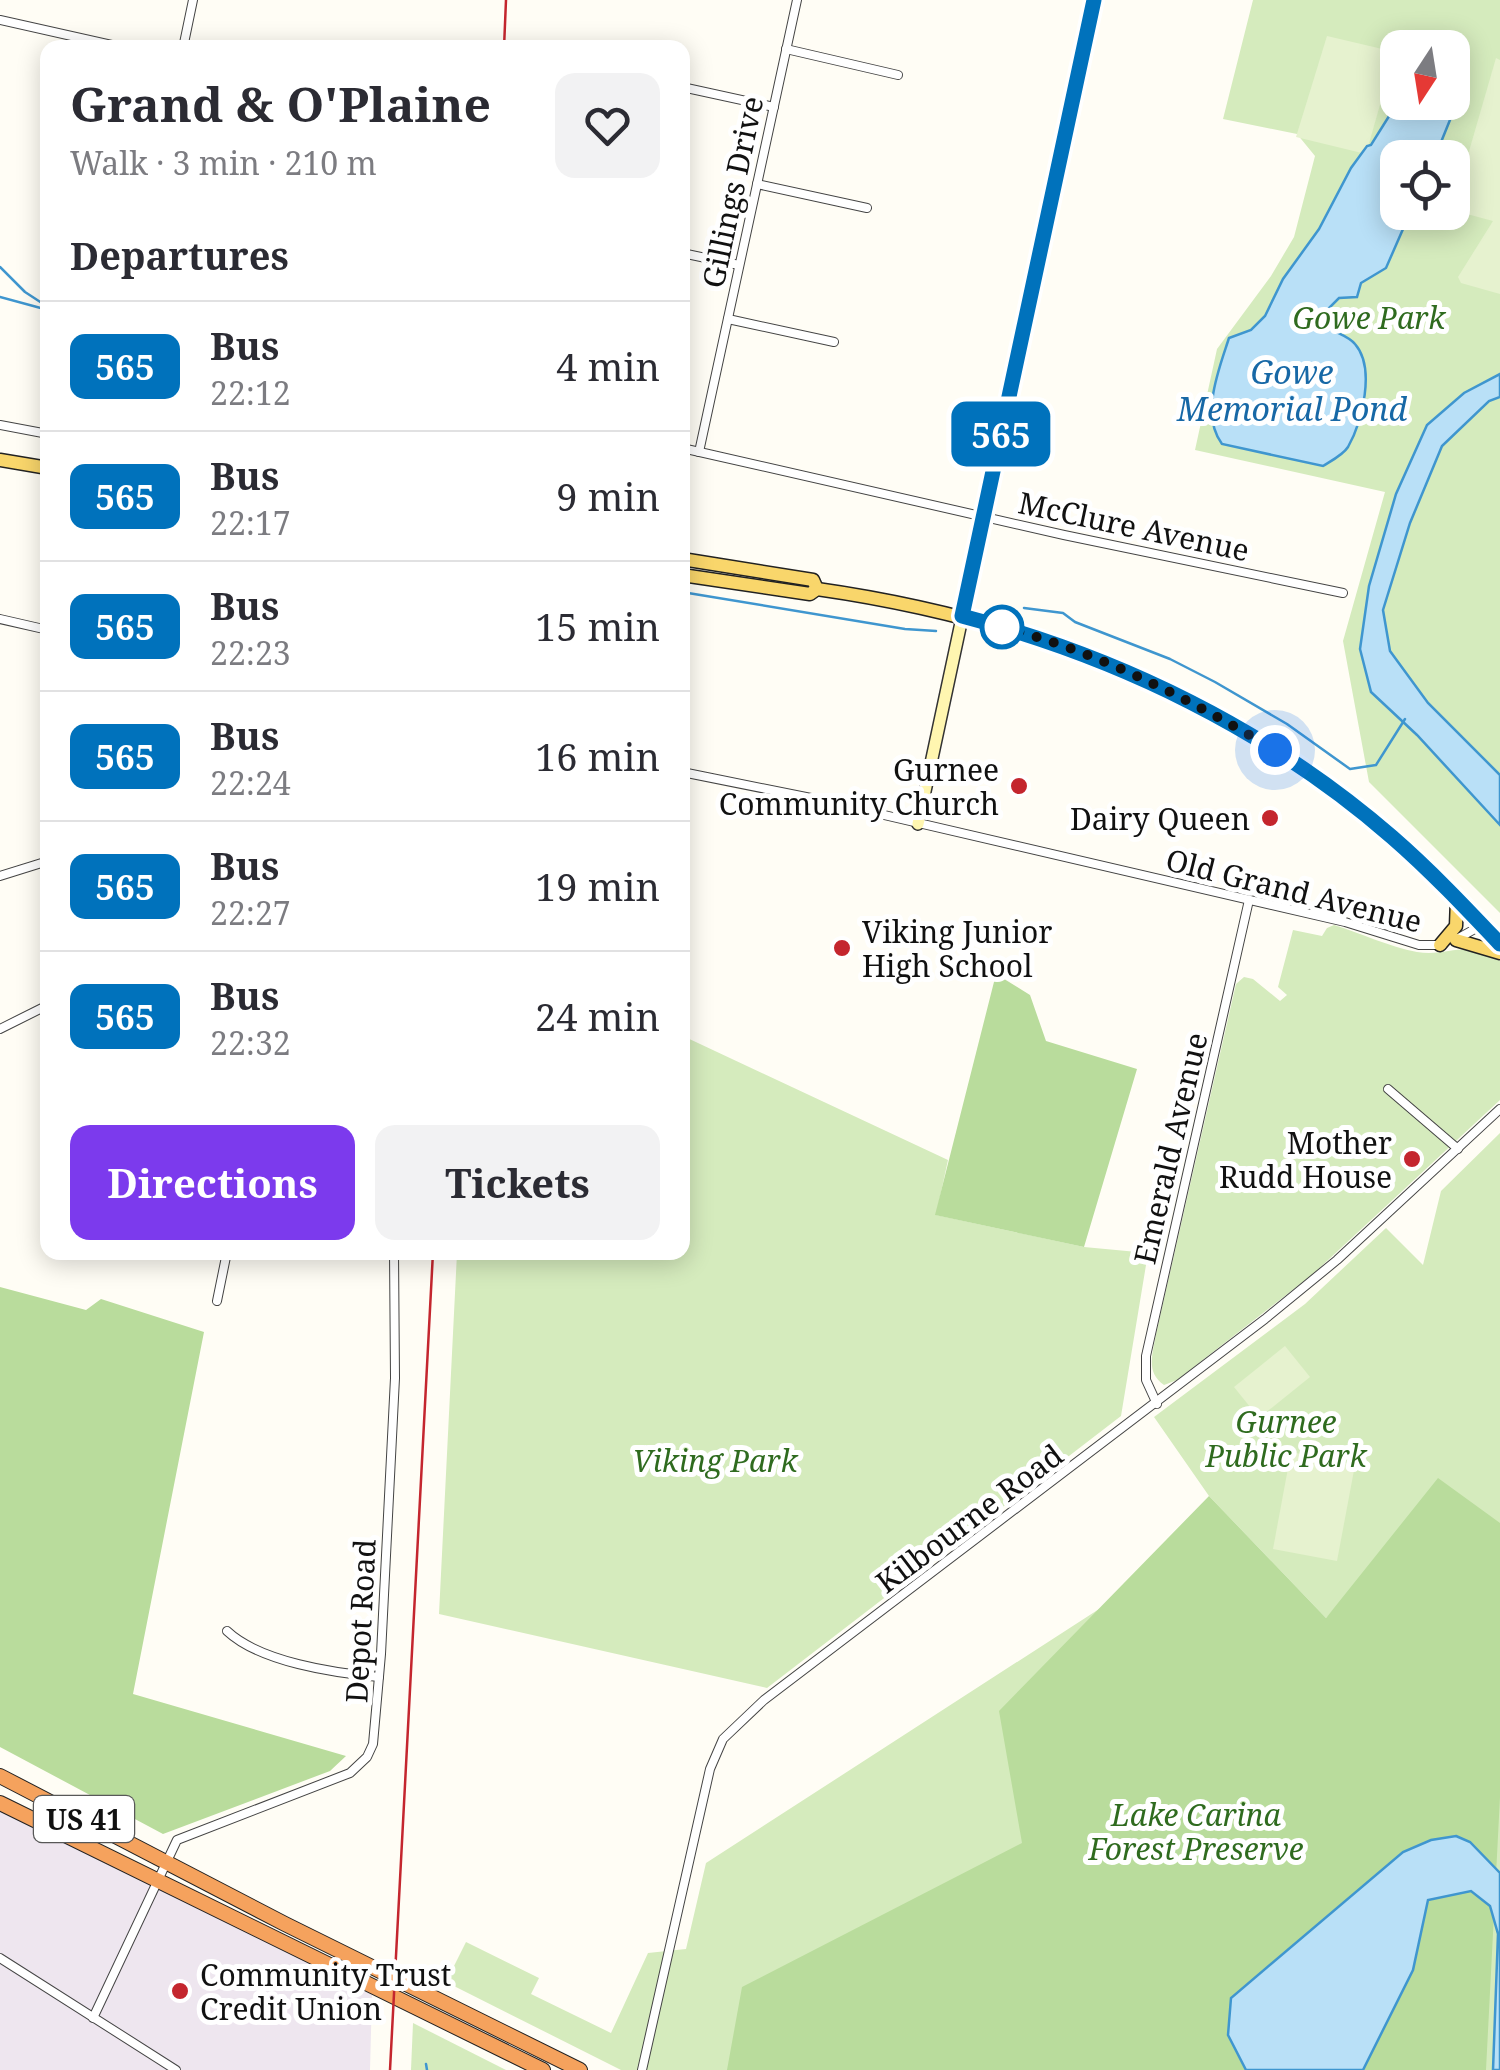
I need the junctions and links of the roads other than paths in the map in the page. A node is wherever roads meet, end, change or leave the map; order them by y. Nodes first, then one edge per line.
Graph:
1 (193, 0) edge
2 (797, 0) edge
3 (1094, 0) edge
4 (0, 20) edge
5 (90, 40) edge
6 (185, 40) edge
7 (786, 50) junction
8 (898, 75) dead end
9 (690, 90) edge
10 (774, 107) junction
11 (757, 184) junction
12 (867, 208) dead end
13 (690, 255) edge
14 (740, 265) junction
15 (728, 319) junction
16 (834, 342) dead end
17 (0, 426) edge
18 (40, 433) edge
19 (690, 450) edge
20 (699, 452) junction
21 (0, 460) edge
22 (40, 467) edge
23 (984, 517) junction
24 (690, 561) edge
25 (690, 576) edge
26 (817, 589) junction
27 (1343, 593) dead end
28 (962, 616) junction
29 (0, 619) edge
30 (40, 628) edge
31 (690, 774) edge
32 (918, 824) junction
33 (40, 864) edge
34 (0, 876) edge
35 (1457, 899) junction
36 (1249, 900) junction
37 (1482, 925) junction
38 (1456, 940) junction
39 (1500, 944) edge
40 (1440, 945) junction
41 (1500, 953) edge
42 (40, 1009) edge
43 (0, 1029) edge
44 (1388, 1089) dead end
45 (1500, 1110) edge
46 (1458, 1149) junction
47 (225, 1260) edge
48 (394, 1260) edge
49 (217, 1302) dead end
50 (1157, 1404) junction
51 (228, 1631) dead end
52 (378, 1676) junction
53 (0, 1776) edge
54 (0, 1803) edge
55 (167, 1862) junction
56 (159, 1881) junction
57 (0, 1958) edge
58 (93, 2018) junction
59 (176, 2070) edge
60 (542, 2070) edge
61 (580, 2070) edge
62 (642, 2070) edge

1 - 6 street
2 - 7 street, Gillings Drive
3 - 23 street
4 - 5 street
7 - 8 street
7 - 10 street, Gillings Drive
9 - 10 street
10 - 11 street, Gillings Drive
11 - 12 street
11 - 14 street, Gillings Drive
13 - 14 street
14 - 15 street, Gillings Drive
15 - 16 street
15 - 20 street, Gillings Drive
17 - 18 street
19 - 20 street, McClure Avenue
20 - 23 street, McClure Avenue
21 - 22 main road
23 - 27 street, McClure Avenue
23 - 28 street
24 - 26 main road
25 - 26 main road
26 - 28 main road
28 - 32 street
28 - 35 main road
29 - 30 street
31 - 32 street, Old Grand Avenue
32 - 36 street, Old Grand Avenue
33 - 34 street
35 - 37 main road
35 - 40 main road
36 - 40 street, Old Grand Avenue
36 - 50 street, Emerald Avenue
37 - 38 street, Old Grand Avenue
37 - 39 main road
38 - 40 street, Old Grand Avenue
38 - 41 main road
42 - 43 street
44 - 46 street
45 - 46 street, Kilbourne Road
46 - 50 street, Kilbourne Road
47 - 49 street
48 - 52 street, Depot Road
50 - 62 street, Kilbourne Road
51 - 52 street
52 - 55 street, Depot Road
53 - 55 highway, US 41
54 - 56 highway, US 41
55 - 56 street
55 - 61 highway, US 41
56 - 58 street
56 - 60 highway, US 41
57 - 58 street
58 - 59 street

